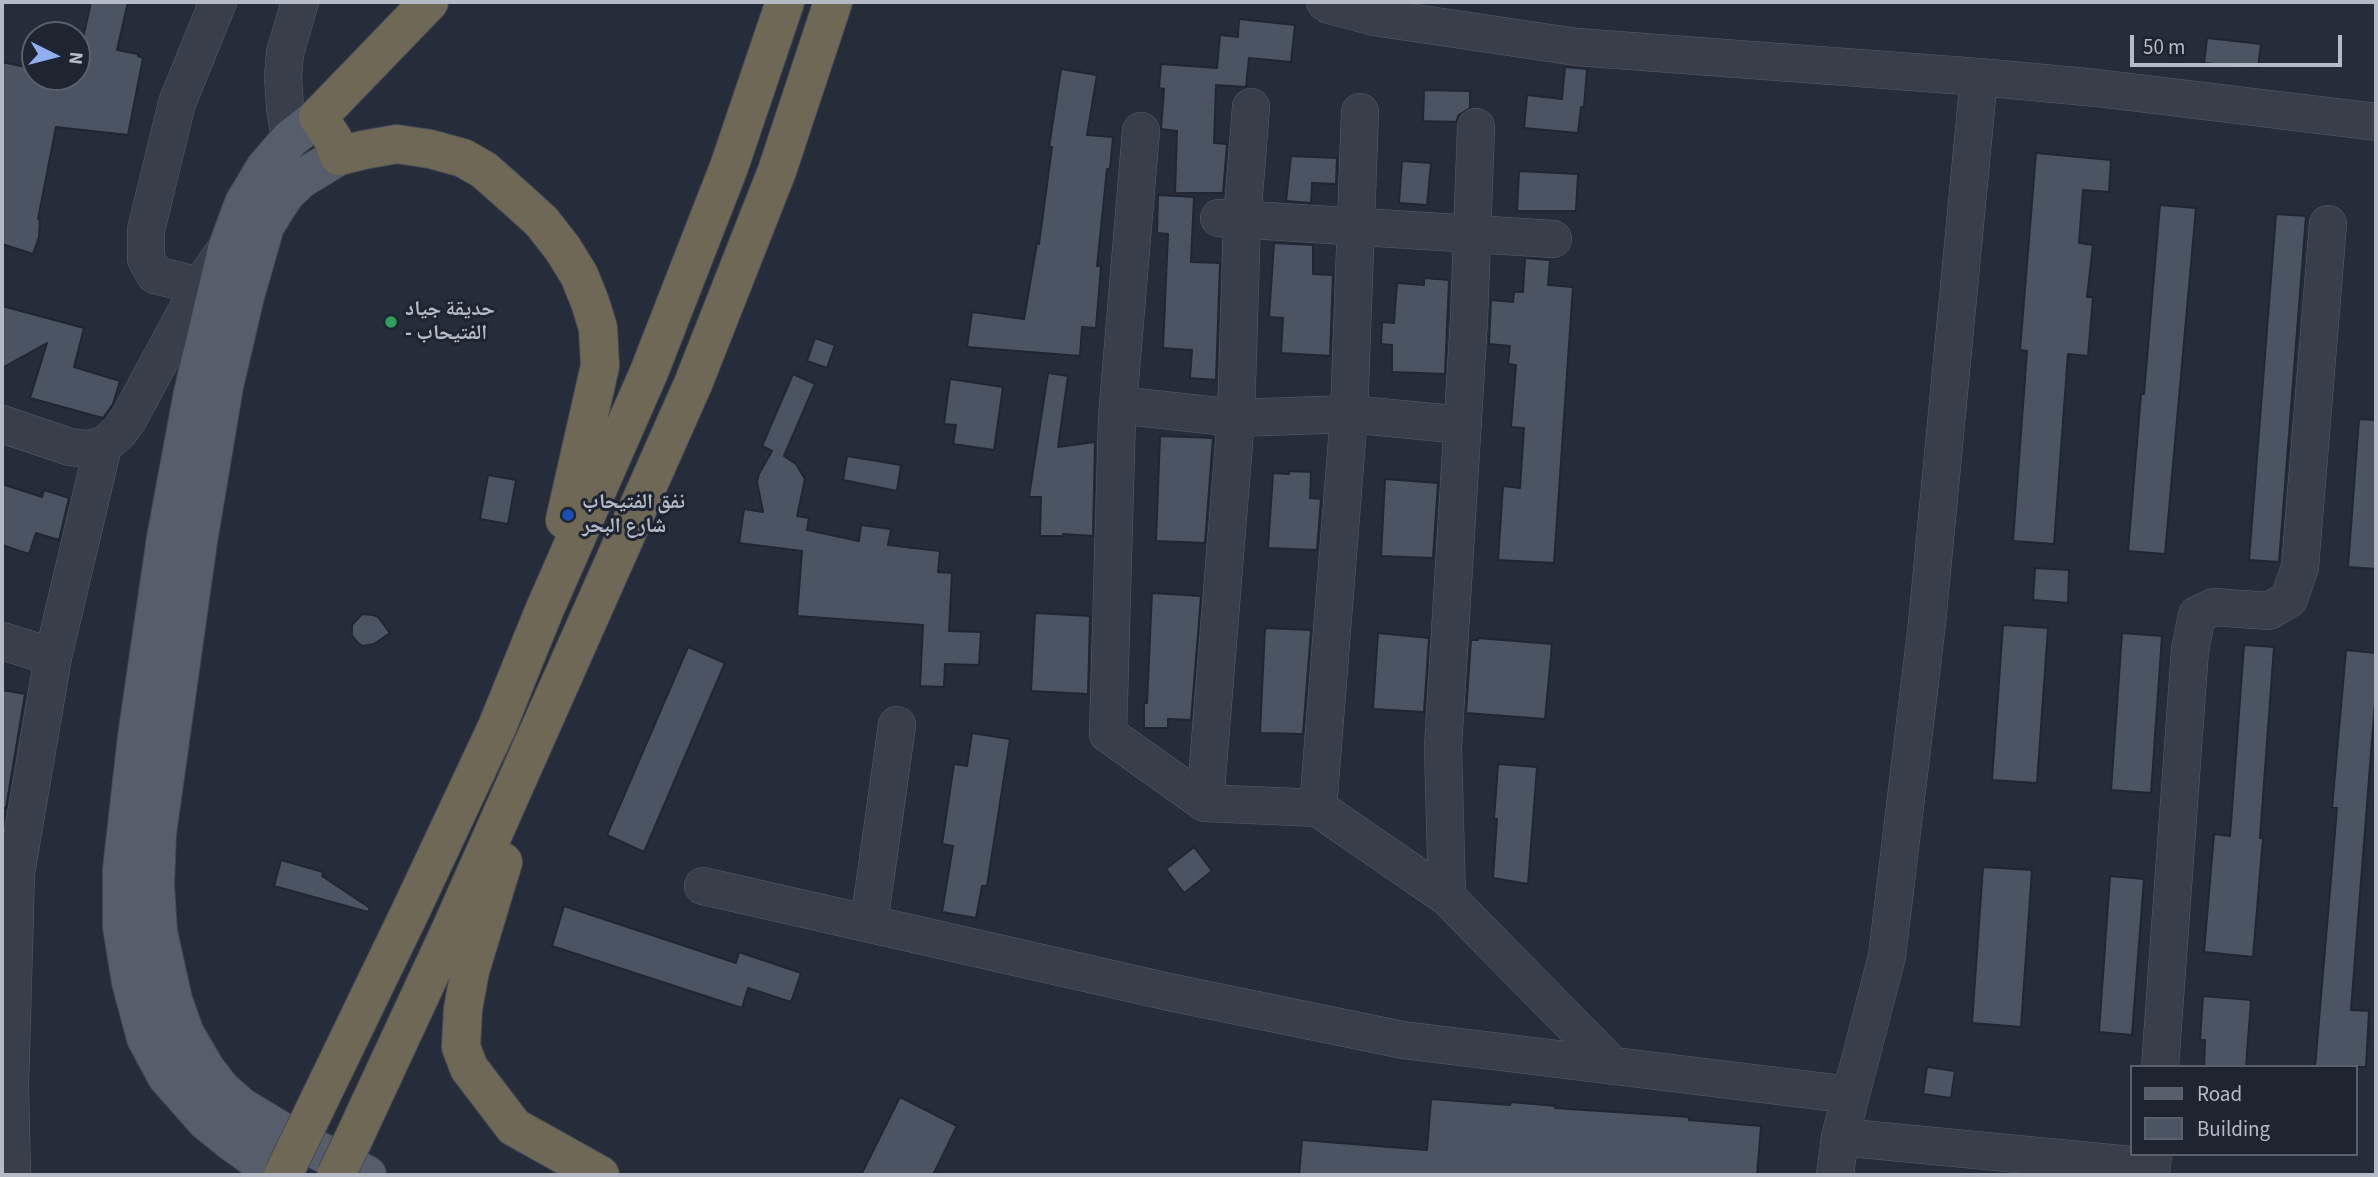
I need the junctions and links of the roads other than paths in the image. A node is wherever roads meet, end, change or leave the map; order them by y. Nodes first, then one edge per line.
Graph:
1 (218, 2) edge
2 (300, 2) edge
3 (429, 2) edge
4 (785, 2) edge
5 (833, 2) edge
6 (1325, 2) edge
7 (1979, 77) junction
8 (1251, 107) dead end
9 (1360, 112) dead end
10 (2376, 122) edge
11 (1476, 127) dead end
12 (304, 128) junction
13 (1140, 131) dead end
14 (340, 156) junction
15 (1230, 219) junction
16 (2328, 224) dead end
17 (1357, 227) junction
18 (1472, 234) junction
19 (1553, 239) dead end
20 (227, 248) junction
21 (200, 286) junction
22 (1118, 404) junction
23 (1349, 414) junction
24 (1236, 418) junction
25 (2, 424) edge
26 (1462, 425) junction
27 (103, 446) junction
28 (544, 611) junction
29 (2, 641) edge
30 (53, 657) junction
31 (550, 709) junction
32 (897, 725) dead end
33 (1205, 803) junction
34 (1318, 808) junction
35 (9, 872) edge
36 (703, 886) dead end
37 (1447, 897) junction
38 (869, 923) junction
39 (2160, 1065) edge
40 (1613, 1066) junction
41 (6, 1086) edge
42 (1852, 1094) junction
43 (1840, 1137) junction
44 (2153, 1156) edge
45 (12, 1175) edge
46 (284, 1175) edge
47 (336, 1175) edge
48 (367, 1175) edge
49 (600, 1175) edge
50 (1835, 1175) edge

1 - 21 street
2 - 12 street
3 - 12 highway
4 - 28 highway
5 - 31 highway
6 - 7 street
7 - 10 street
7 - 42 street
8 - 15 street
9 - 17 street
11 - 18 street
12 - 14 highway
12 - 20 main road
13 - 22 street
14 - 28 highway
14 - 48 main road
15 - 17 street
15 - 24 street
16 - 39 street
17 - 18 street
17 - 23 street
18 - 19 street
18 - 26 street
20 - 21 street
20 - 46 main road
21 - 27 street
22 - 24 street
22 - 33 street
23 - 24 street
23 - 26 street
23 - 34 street
24 - 33 street
25 - 27 street
26 - 37 street
27 - 30 street
28 - 46 highway, bridge
29 - 30 street
30 - 35 street
31 - 47 highway, bridge
31 - 49 highway
32 - 38 street
33 - 34 street
34 - 37 street
35 - 41 street
36 - 38 street
37 - 40 street
38 - 40 street
40 - 42 street
41 - 45 street
42 - 43 street
43 - 44 street
43 - 50 street

